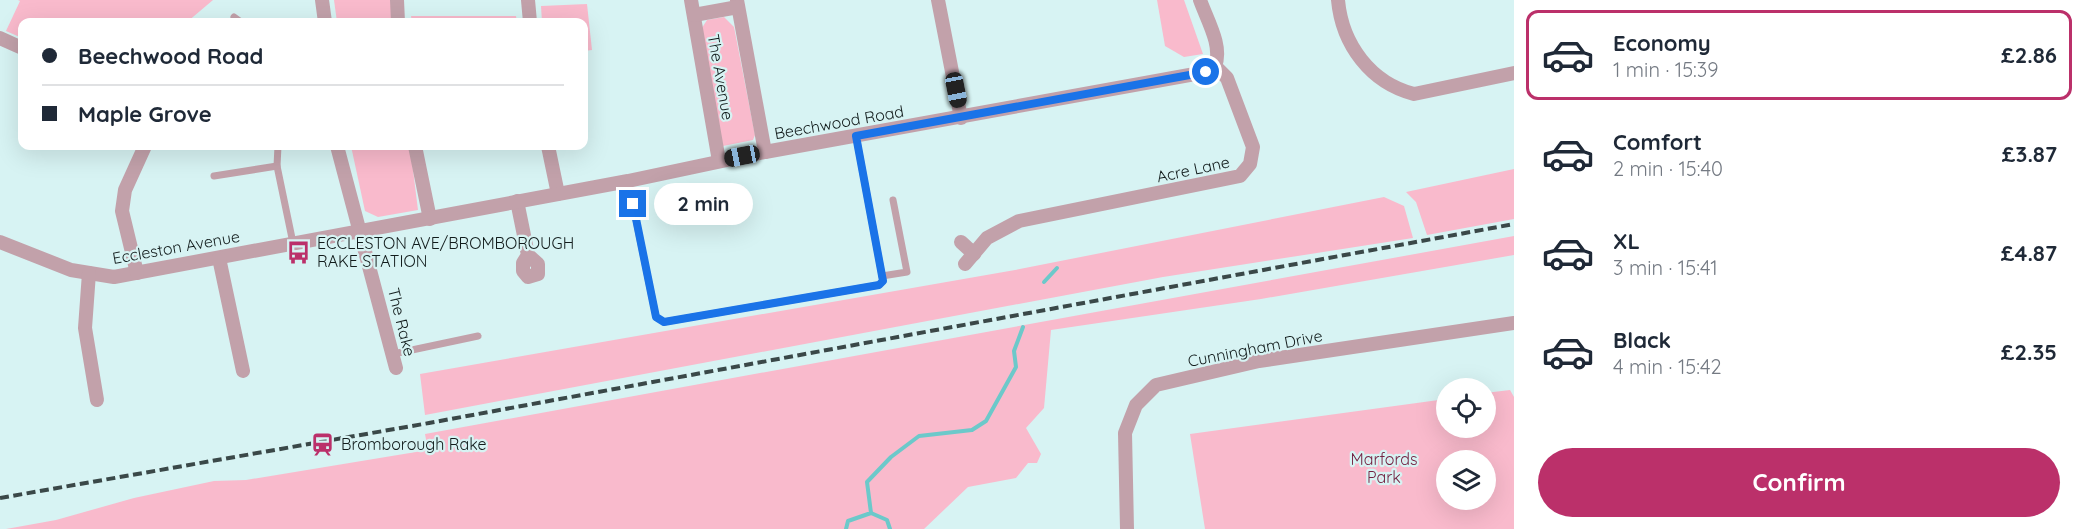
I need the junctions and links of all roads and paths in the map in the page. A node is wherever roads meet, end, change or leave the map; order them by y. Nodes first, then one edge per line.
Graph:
1 (322, 0) edge
2 (397, 0) edge
3 (528, 0) edge
4 (691, 0) edge
5 (938, 0) edge
6 (1200, 0) edge
7 (1338, 0) edge
8 (737, 3) edge
9 (694, 15) junction
10 (324, 18) edge
11 (398, 18) edge
12 (530, 18) edge
13 (0, 38) edge
14 (18, 46) edge
15 (1215, 66) junction
16 (1514, 73) edge
17 (961, 118) junction
18 (856, 136) junction
19 (143, 150) edge
20 (278, 150) edge
21 (338, 150) edge
22 (416, 150) edge
23 (549, 150) edge
24 (765, 152) junction
25 (719, 161) junction
26 (278, 166) junction
27 (214, 176) dead end
28 (628, 181) junction
29 (558, 194) junction
30 (893, 200) dead end
31 (518, 201) junction
32 (430, 219) junction
33 (362, 232) junction
34 (0, 242) edge
35 (961, 242) dead end
36 (293, 243) junction
37 (528, 255) dead end
38 (219, 258) junction
39 (89, 273) junction
40 (137, 273) junction
41 (882, 276) junction
42 (1514, 324) edge
43 (478, 336) dead end
44 (394, 361) joint
45 (243, 371) dead end
46 (98, 400) dead end
47 (1127, 529) edge

1 - 10 street
2 - 11 street
3 - 12 street
4 - 9 street, The Avenue
5 - 17 street
6 - 15 street
7 - 16 street
8 - 9 street
8 - 24 street, The Avenue
9 - 25 street, The Avenue
13 - 14 street
15 - 17 street, Beechwood Road
15 - 35 street, Acre Lane
17 - 18 street, Beechwood Road
18 - 24 street, Beechwood Road
18 - 41 lane
19 - 40 street
20 - 26 lane
21 - 33 street, The Rake
22 - 32 street
23 - 29 street
24 - 25 street, Beechwood Road
25 - 28 street, Beechwood Road
26 - 27 lane
26 - 36 lane
28 - 29 street, Beechwood Road
28 - 41 lane
29 - 31 street, Beechwood Road
30 - 41 lane
31 - 32 street, Beechwood Road
31 - 37 street
32 - 33 street, Beechwood Road
33 - 36 street, Eccleston Avenue
33 - 44 street, The Rake
34 - 39 street, Eccleston Avenue
36 - 38 street, Eccleston Avenue
38 - 40 street, Eccleston Avenue
38 - 45 street
39 - 40 street, Eccleston Avenue
39 - 46 street
42 - 47 street, Cunningham Drive
43 - 44 lane

